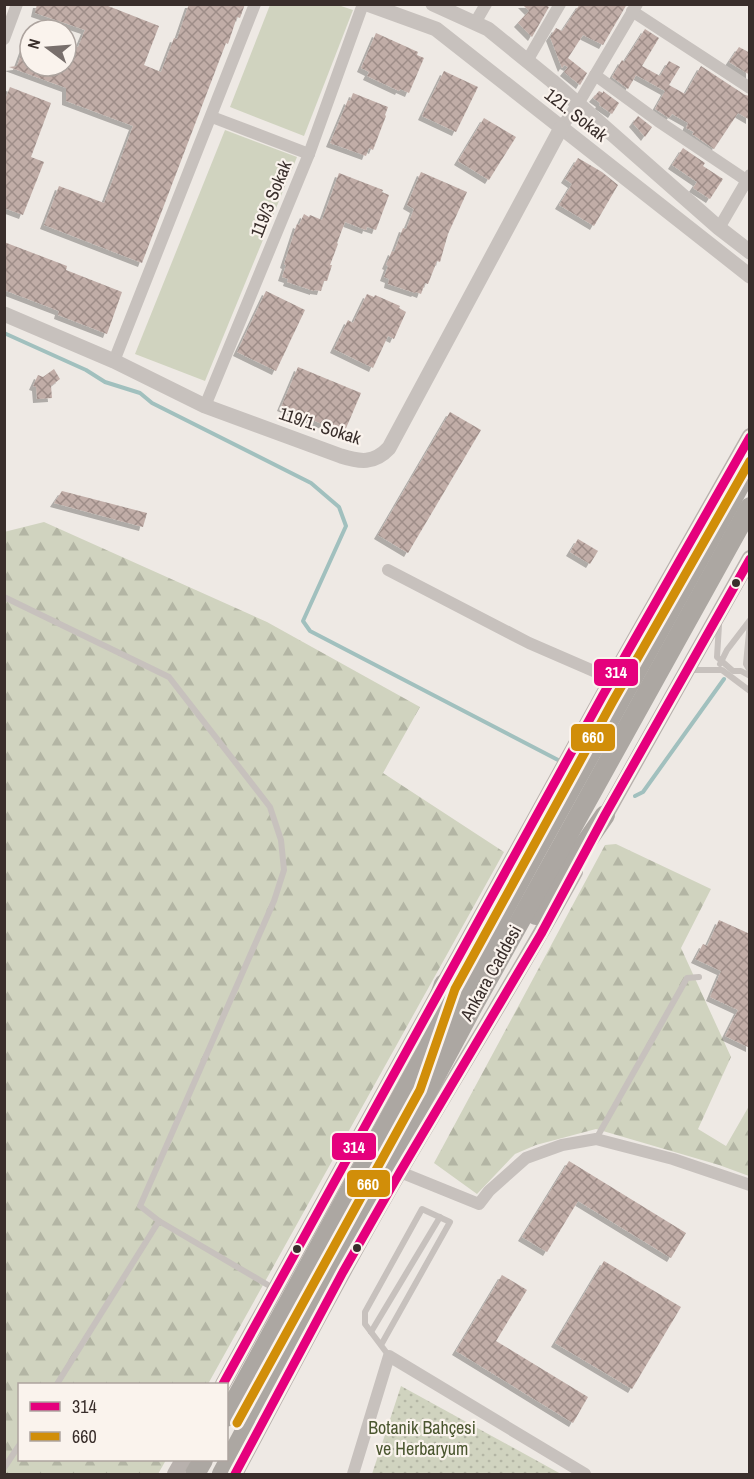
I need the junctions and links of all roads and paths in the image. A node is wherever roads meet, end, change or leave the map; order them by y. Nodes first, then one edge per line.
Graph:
1 (17, 4) edge
2 (255, 4) edge
3 (365, 4) edge
4 (486, 4) edge
5 (560, 4) edge
6 (442, 6) edge
7 (634, 8) edge
8 (475, 23) junction
9 (436, 29) junction
10 (4, 39) edge
11 (527, 61) junction
12 (595, 75) junction
13 (750, 88) edge
14 (578, 104) junction
15 (212, 117) junction
16 (561, 128) junction
17 (309, 154) junction
18 (748, 177) edge
19 (719, 228) junction
20 (750, 252) edge
21 (750, 276) edge
22 (4, 314) edge
23 (114, 361) junction
24 (206, 406) junction
25 (750, 436) edge
26 (750, 467) edge
27 (750, 507) edge
28 (750, 558) edge
29 (388, 570) dead end
30 (4, 597) edge
31 (720, 611) junction
32 (750, 621) edge
33 (721, 660) junction
34 (722, 670) junction
35 (686, 671) junction
36 (750, 671) edge
37 (750, 676) edge
38 (612, 679) junction
39 (750, 692) edge
40 (605, 815) junction
41 (699, 977) dead end
42 (444, 984) junction
43 (474, 1004) junction
44 (409, 1084) junction
45 (596, 1139) junction
46 (400, 1172) junction
47 (750, 1185) edge
48 (440, 1217) junction
49 (159, 1221) junction
50 (275, 1289) junction
51 (371, 1332) junction
52 (381, 1345) junction
53 (389, 1356) junction
54 (58, 1383) edge
55 (224, 1383) edge
56 (228, 1413) edge
57 (18, 1447) edge
58 (4, 1468) edge
59 (222, 1474) edge
60 (235, 1474) edge
61 (353, 1474) edge
62 (585, 1474) edge

1 - 10 street
2 - 15 street
3 - 9 street, 121. Sokak
3 - 17 street, 119/3 Sokak
4 - 8 street
5 - 11 street
6 - 8 street, 121. Sokak
6 - 9 street
7 - 12 street
7 - 13 street
8 - 11 street, 121. Sokak
9 - 16 street, 121. Sokak
11 - 14 street, 121. Sokak
12 - 14 street
12 - 18 street
14 - 16 street
14 - 19 street, 121. Sokak
15 - 17 street
15 - 23 street
16 - 21 street, 121. Sokak
16 - 24 street, 119/1. Sokak
17 - 24 street, 119/3 Sokak
18 - 19 street
19 - 20 street, 121. Sokak
22 - 23 street, 119/1. Sokak
23 - 24 street, 119/1. Sokak
25 - 38 main road, Ankara Caddesi
26 - 44 highway, Ankara Caddesi
27 - 43 highway, Ankara Caddesi
28 - 31 main road, Ankara Caddesi
29 - 38 street
30 - 49 lane
31 - 33 lane
31 - 35 main road, Ankara Caddesi
32 - 33 lane
32 - 36 lane
33 - 34 lane
33 - 37 lane
34 - 35 lane
34 - 39 lane
35 - 40 main road, Ankara Caddesi
38 - 42 main road, Ankara Caddesi
40 - 43 highway
40 - 46 main road, Ankara Caddesi
41 - 45 lane
42 - 44 highway
42 - 50 main road, Ankara Caddesi
43 - 59 highway, Ankara Caddesi
44 - 56 highway
45 - 46 street
45 - 47 street
46 - 60 main road, Ankara Caddesi
48 - 51 lane
48 - 51 lane
48 - 52 lane
49 - 50 lane
49 - 54 lane
50 - 55 main road, Ankara Caddesi
51 - 52 lane
52 - 53 lane
53 - 61 street
53 - 62 street
57 - 58 lane

